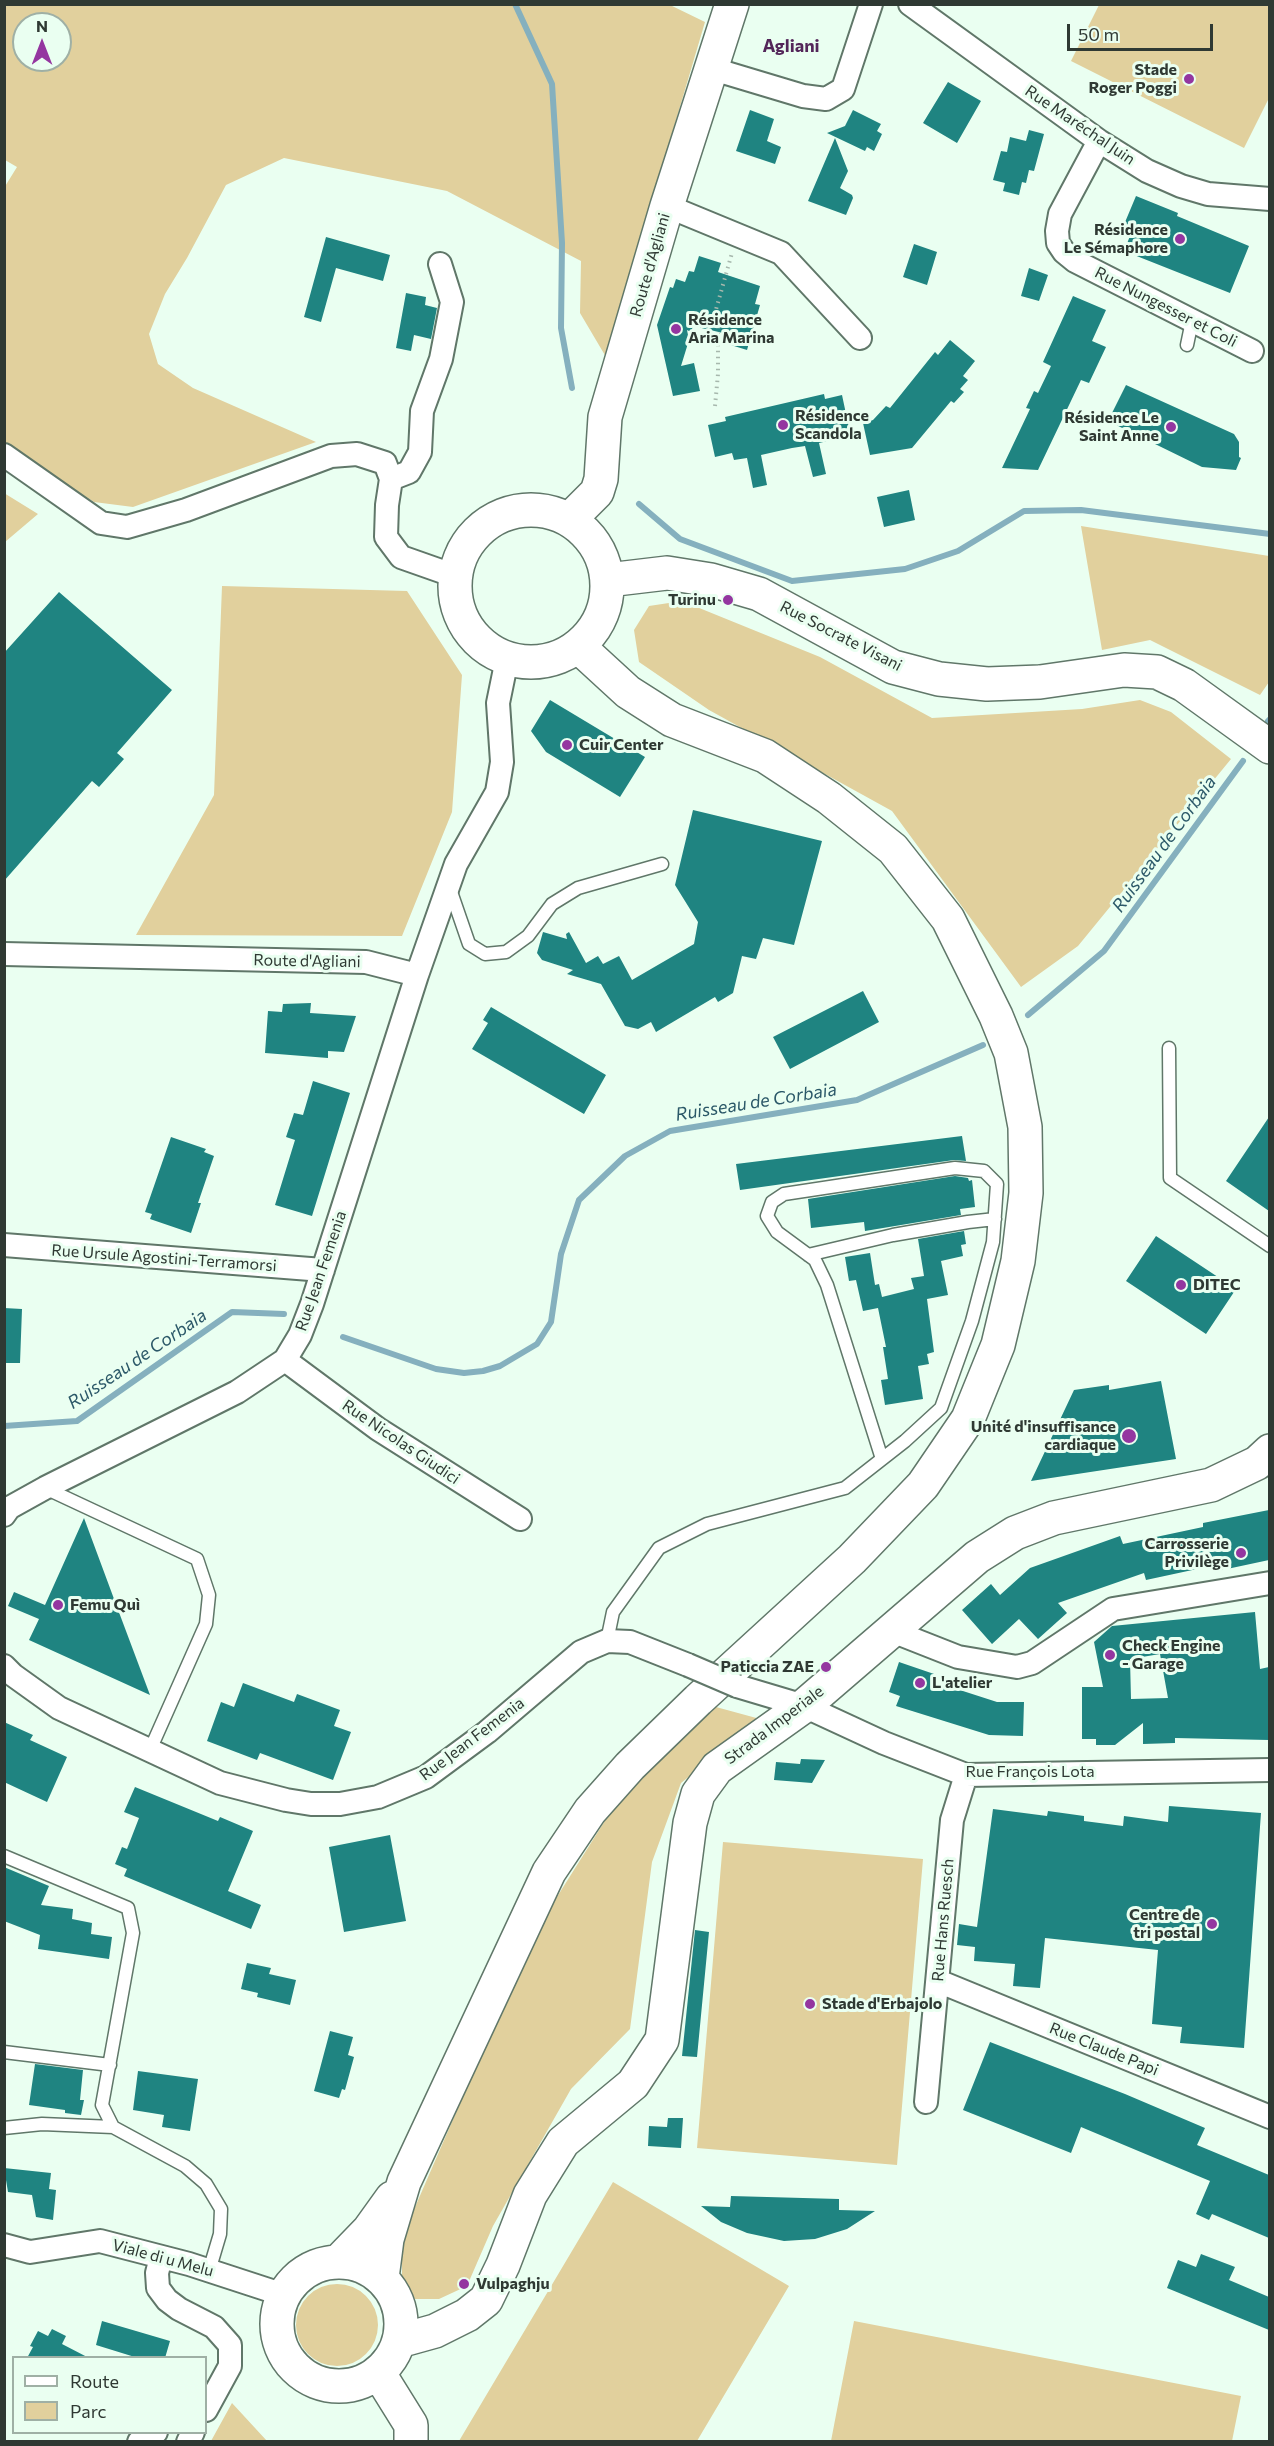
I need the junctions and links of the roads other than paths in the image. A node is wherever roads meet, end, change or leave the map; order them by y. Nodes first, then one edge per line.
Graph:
1 (732, 4) edge
2 (871, 4) edge
3 (910, 4) edge
4 (713, 69) junction
5 (1099, 141) junction
6 (1269, 199) edge
7 (667, 206) junction
8 (440, 264) dead end
9 (1192, 321) junction
10 (860, 338) dead end
11 (1187, 345) dead end
12 (1252, 351) dead end
13 (4, 455) edge
14 (391, 479) junction
15 (570, 519) junction
16 (455, 576) junction
17 (608, 580) junction
18 (579, 647) junction
19 (507, 659) junction
20 (1269, 747) edge
21 (662, 864) dead end
22 (449, 885) junction
23 (4, 954) edge
24 (417, 975) junction
25 (1169, 1048) dead end
26 (995, 1219) junction
27 (4, 1245) edge
28 (1269, 1246) edge
29 (808, 1255) junction
30 (323, 1270) junction
31 (285, 1360) junction
32 (1269, 1451) edge
33 (882, 1459) junction
34 (45, 1488) junction
35 (4, 1515) edge
36 (520, 1519) dead end
37 (1269, 1583) edge
38 (892, 1631) junction
39 (607, 1641) junction
40 (4, 1666) edge
41 (804, 1706) junction
42 (150, 1750) junction
43 (1269, 1770) edge
44 (966, 1775) junction
45 (4, 1856) edge
46 (938, 1981) junction
47 (4, 2052) edge
48 (110, 2065) junction
49 (926, 2102) dead end
50 (1269, 2117) edge
51 (113, 2127) junction
52 (4, 2128) edge
53 (404, 2182) junction
54 (4, 2245) edge
55 (161, 2257) junction
56 (338, 2262) junction
57 (209, 2271) junction
58 (382, 2278) junction
59 (496, 2282) junction
60 (284, 2295) junction
61 (399, 2306) junction
62 (399, 2341) junction
63 (378, 2372) junction
64 (208, 2403) edge
65 (154, 2434) edge
66 (139, 2442) edge
67 (411, 2442) edge

1 - 4 street, Route d'Agliani
2 - 4 street
3 - 5 street, Rue Maréchal Juin
4 - 7 street, Route d'Agliani
5 - 6 street, Rue Maréchal Juin
5 - 9 street, Rue Nungesser et Coli
7 - 10 street
7 - 15 street, Route d'Agliani
8 - 14 street
9 - 11 lane
9 - 12 street, Rue Nungesser et Coli
13 - 14 street
14 - 16 street
15 - 16 street
15 - 17 street
16 - 19 street
17 - 18 street
17 - 20 street, Rue Socrate Visani
18 - 19 street
18 - 53 street
19 - 22 street
21 - 22 lane
22 - 24 street
23 - 24 street, Route d'Agliani
24 - 30 street, Rue Jean Femenia
25 - 28 lane
26 - 29 lane
26 - 29 lane
26 - 33 lane
27 - 30 street, Rue Ursule Agostini-Terramorsi
29 - 33 lane
30 - 31 street, Rue Jean Femenia
31 - 34 street, Rue Jean Femenia
31 - 36 street, Rue Nicolas Giudici
32 - 38 street, Strada Imperiale
33 - 39 lane
34 - 35 street, Rue Jean Femenia
34 - 42 lane
37 - 38 street
38 - 41 street, Strada Imperiale
39 - 41 street, bridge
39 - 42 street, Rue Jean Femenia
40 - 42 street, Rue Jean Femenia
41 - 44 street, Rue François Lota
41 - 59 street, Strada Imperiale
43 - 44 street, Rue François Lota
44 - 46 street, Rue Hans Ruesch
45 - 48 lane
46 - 49 street, Rue Hans Ruesch
46 - 50 street, Rue Claude Papi
47 - 48 lane
48 - 51 lane
51 - 52 lane
51 - 57 lane
53 - 56 street
53 - 58 street
54 - 55 street, Viale di u Melu
55 - 57 street, Viale di u Melu
55 - 64 street
56 - 58 street
56 - 60 street
57 - 60 street, Viale di u Melu
58 - 61 street
59 - 61 street
59 - 62 street, Strada Imperiale
60 - 63 street
61 - 62 street
62 - 63 street
63 - 67 street
65 - 66 street

